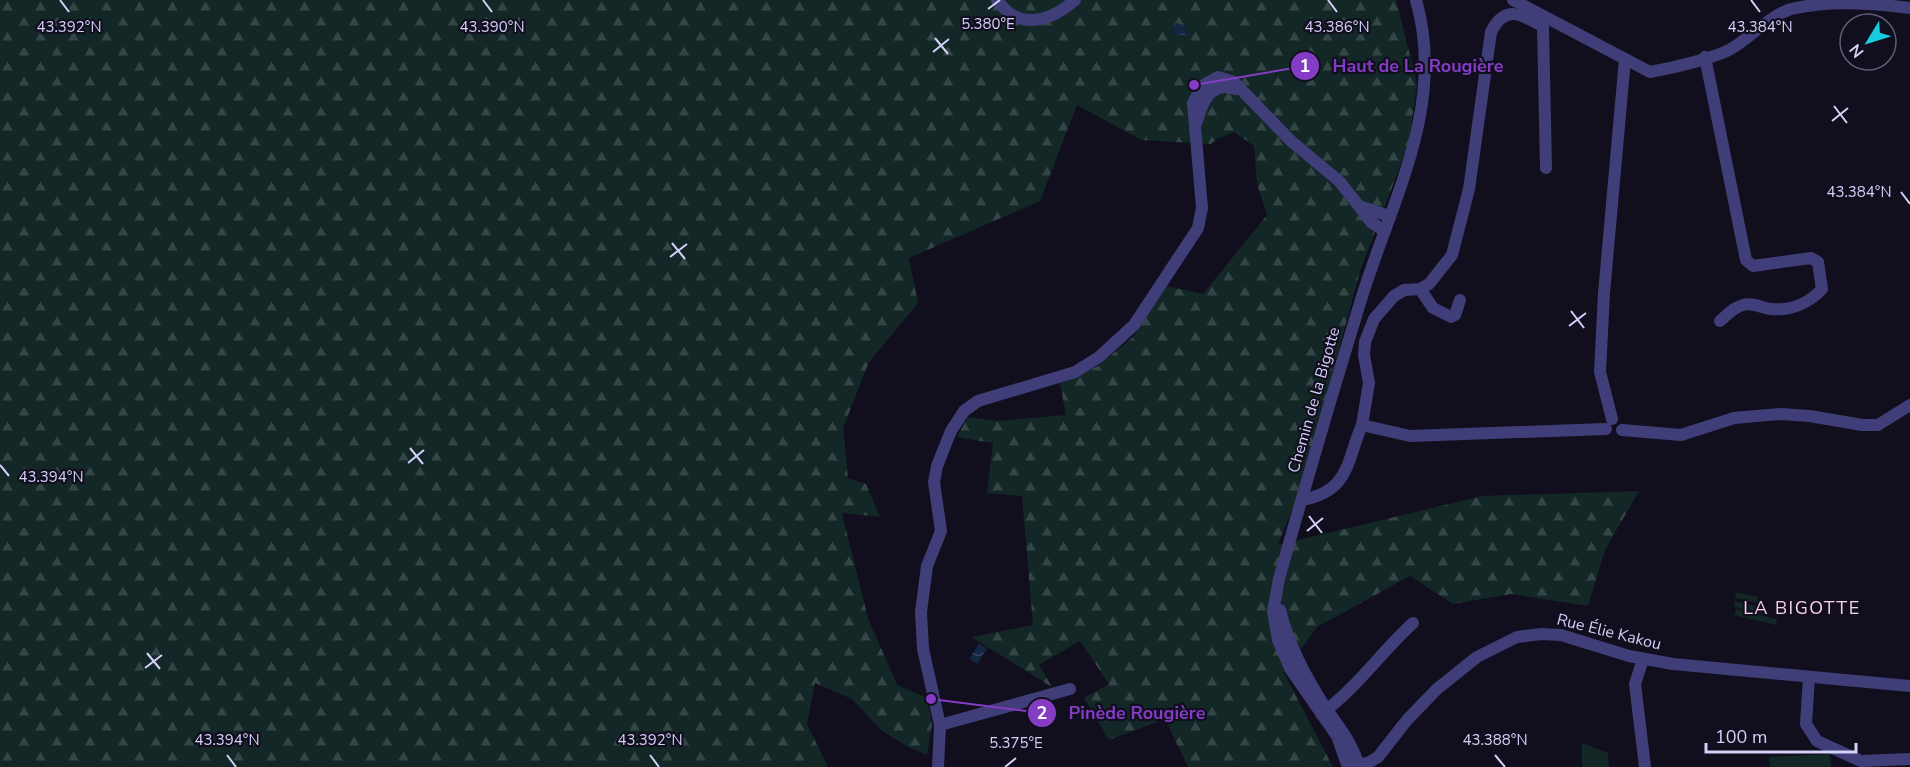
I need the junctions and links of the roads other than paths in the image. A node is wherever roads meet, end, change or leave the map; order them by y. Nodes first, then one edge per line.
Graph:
1 (997, 0) edge
2 (1075, 0) edge
3 (1416, 0) edge
4 (1514, 1) edge
5 (1910, 8) edge
6 (1506, 15) junction
7 (1705, 57) junction
8 (1626, 59) junction
9 (1546, 168) dead end
10 (1359, 206) junction
11 (1389, 216) junction
12 (1383, 230) junction
13 (1420, 289) junction
14 (1460, 300) dead end
15 (1720, 321) dead end
16 (1910, 405) edge
17 (1609, 424) junction
18 (1362, 425) junction
19 (1302, 500) junction
20 (1413, 623) dead end
21 (1643, 659) junction
22 (1809, 677) junction
23 (1910, 686) edge
24 (1070, 689) dead end
25 (1323, 712) junction
26 (940, 725) junction
27 (1910, 759) edge
28 (1354, 766) edge
29 (938, 767) edge
30 (1645, 767) edge

1 - 2 street
3 - 11 street, Chemin de la Bigotte
4 - 6 street
4 - 8 street
5 - 7 street
6 - 9 street
6 - 13 street
7 - 8 street
7 - 15 street
8 - 17 street
10 - 11 street
10 - 12 street
10 - 26 street
11 - 12 street, Chemin de la Bigotte
12 - 19 street, Chemin de la Bigotte
13 - 14 street
13 - 18 street
16 - 17 street
17 - 18 street
18 - 19 street
19 - 25 street, Chemin de la Bigotte
20 - 25 street
21 - 22 street, Rue Élie Kakou
21 - 28 street, Rue Élie Kakou
21 - 30 street
22 - 23 street, Rue Élie Kakou
22 - 27 street
24 - 26 street
25 - 28 street, Chemin de la Bigotte
26 - 29 street

